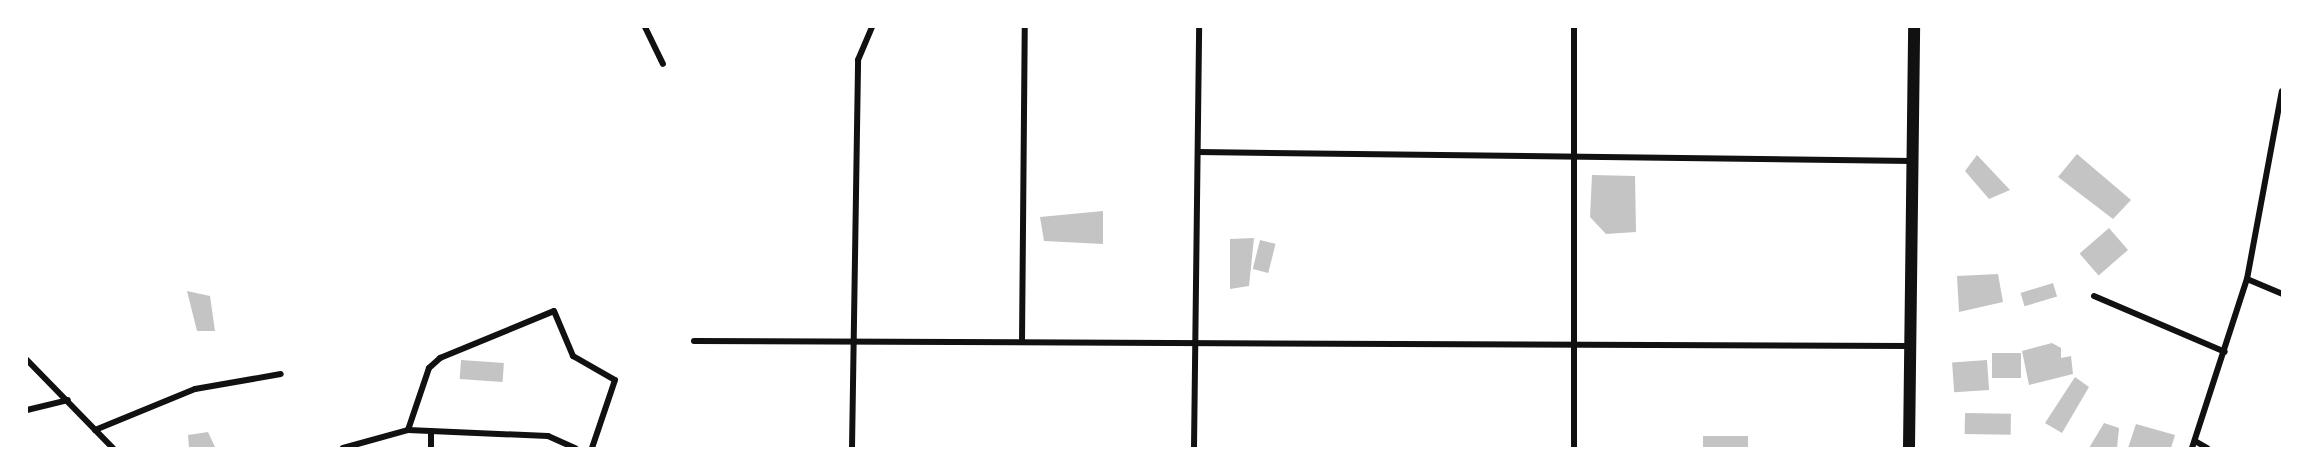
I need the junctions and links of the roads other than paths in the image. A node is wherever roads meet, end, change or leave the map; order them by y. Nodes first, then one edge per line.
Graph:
1 (645, 27) edge
2 (872, 27) edge
3 (1025, 27) edge
4 (1199, 27) edge
5 (1574, 27) edge
6 (1914, 27) edge
7 (663, 64) dead end
8 (2282, 91) edge
9 (1198, 152) junction
10 (1574, 157) junction
11 (1912, 161) junction
12 (2247, 279) junction
13 (2282, 294) edge
14 (2094, 296) dead end
15 (694, 340) dead end
16 (854, 341) junction
17 (1022, 342) junction
18 (1196, 343) junction
19 (1574, 345) junction
20 (1910, 346) junction
21 (2225, 352) junction
22 (27, 360) edge
23 (281, 374) dead end
24 (68, 400) junction
25 (27, 410) edge
26 (95, 429) junction
27 (408, 430) junction
28 (431, 431) junction
29 (2194, 445) edge
30 (113, 448) edge
31 (343, 448) edge
32 (431, 448) edge
33 (575, 448) edge
34 (592, 448) edge
35 (852, 448) edge
36 (1194, 448) edge
37 (1574, 448) edge
38 (1909, 448) edge
39 (2207, 448) edge

1 - 7 street
2 - 16 street
3 - 17 street
4 - 9 street
5 - 10 street
6 - 11 main road
8 - 12 street
9 - 10 street
9 - 18 street
10 - 11 street
10 - 19 street
11 - 20 main road
12 - 13 street
12 - 21 street
14 - 21 street
15 - 16 street
16 - 17 street
16 - 35 street
17 - 18 street
18 - 19 street
18 - 36 street
19 - 20 street
19 - 37 street
20 - 38 main road
21 - 29 street
22 - 24 street
23 - 26 street
24 - 25 street
24 - 26 street
26 - 30 street
27 - 28 street
27 - 31 street
27 - 34 street
28 - 32 street
28 - 33 street
29 - 39 street

